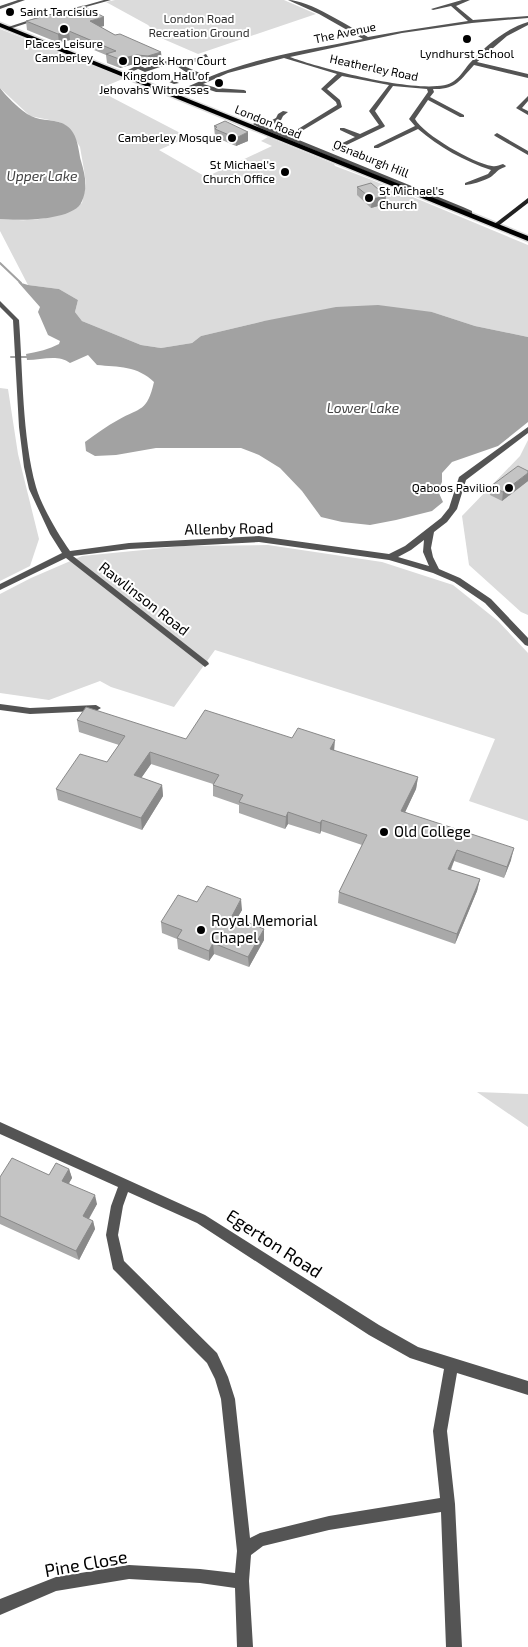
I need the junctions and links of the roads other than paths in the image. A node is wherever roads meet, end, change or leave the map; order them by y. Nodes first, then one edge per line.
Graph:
1 (24, 0) edge
2 (109, 0) edge
3 (290, 0) edge
4 (468, 0) edge
5 (14, 1) edge
6 (454, 4) junction
7 (0, 8) edge
8 (433, 9) dead end
9 (65, 12) edge
10 (46, 16) edge
11 (528, 17) edge
12 (472, 22) junction
13 (528, 23) edge
14 (4, 26) edge
15 (367, 39) junction
16 (206, 56) dead end
17 (285, 56) junction
18 (473, 64) junction
19 (180, 66) junction
20 (131, 70) dead end
21 (188, 71) junction
22 (152, 73) dead end
23 (342, 73) junction
24 (179, 74) dead end
25 (173, 76) dead end
26 (528, 76) edge
27 (166, 79) junction
28 (209, 79) junction
29 (176, 82) dead end
30 (198, 84) junction
31 (392, 84) junction
32 (430, 89) junction
33 (244, 92) dead end
34 (173, 95) junction
35 (427, 98) junction
36 (528, 98) edge
37 (285, 112) dead end
38 (528, 112) edge
39 (462, 116) dead end
40 (258, 126) junction
41 (418, 127) junction
42 (342, 129) dead end
43 (312, 131) dead end
44 (497, 135) dead end
45 (361, 137) junction
46 (375, 148) dead end
47 (334, 149) dead end
48 (459, 153) junction
49 (528, 153) edge
50 (451, 156) dead end
51 (503, 166) dead end
52 (494, 169) junction
53 (467, 184) dead end
54 (528, 200) edge
55 (495, 226) junction
56 (528, 239) edge
57 (0, 303) edge
58 (528, 429) edge
59 (432, 531) junction
60 (66, 554) junction
61 (390, 557) junction
62 (436, 571) junction
63 (0, 587) edge
64 (528, 643) edge
65 (205, 664) dead end
66 (0, 707) edge
67 (96, 708) edge
68 (0, 1128) edge
69 (125, 1185) junction
70 (451, 1366) junction
71 (528, 1388) edge
72 (448, 1504) junction
73 (244, 1551) junction
74 (242, 1581) junction
75 (0, 1607) edge
76 (245, 1647) edge
77 (454, 1647) edge

1 - 5 street
2 - 9 street
3 - 15 street
4 - 6 street
5 - 7 street
6 - 8 street
6 - 12 street
10 - 14 street
11 - 12 street, The Avenue
12 - 15 street, The Avenue
13 - 18 street, Heatherley Road
14 - 34 main road, London Road
15 - 17 street, The Avenue
16 - 19 street
17 - 23 street, Heatherley Road
17 - 28 street, The Avenue
18 - 26 street
18 - 32 street, Heatherley Road
19 - 20 street
19 - 21 street
21 - 24 street
21 - 28 street
22 - 27 street
23 - 31 street, Heatherley Road
23 - 43 street
25 - 27 street
27 - 29 street
28 - 30 street, The Avenue
30 - 33 street
30 - 34 street, The Avenue
31 - 32 street, Heatherley Road
31 - 45 street
32 - 35 street
34 - 40 main road, London Road
35 - 39 street
35 - 41 street
36 - 38 street
37 - 40 street
40 - 55 main road, London Road
41 - 46 street
41 - 48 street
42 - 45 street
44 - 49 street
45 - 47 street
48 - 50 street
48 - 52 street
51 - 52 street
52 - 53 street
54 - 55 main road
55 - 56 main road, London Road
57 - 60 street
58 - 59 street
59 - 61 street
59 - 62 street
60 - 61 street, Allenby Road
60 - 63 street, Allenby Road
60 - 65 street, Rawlinson Road
61 - 62 street, Allenby Road
62 - 64 street, Allenby Road
66 - 67 street
68 - 69 street, Egerton Road
69 - 70 street, Egerton Road
69 - 73 street
70 - 71 street, Egerton Road
70 - 72 street
72 - 73 street
72 - 77 street
73 - 74 street
74 - 75 street, Pine Close
74 - 76 street

